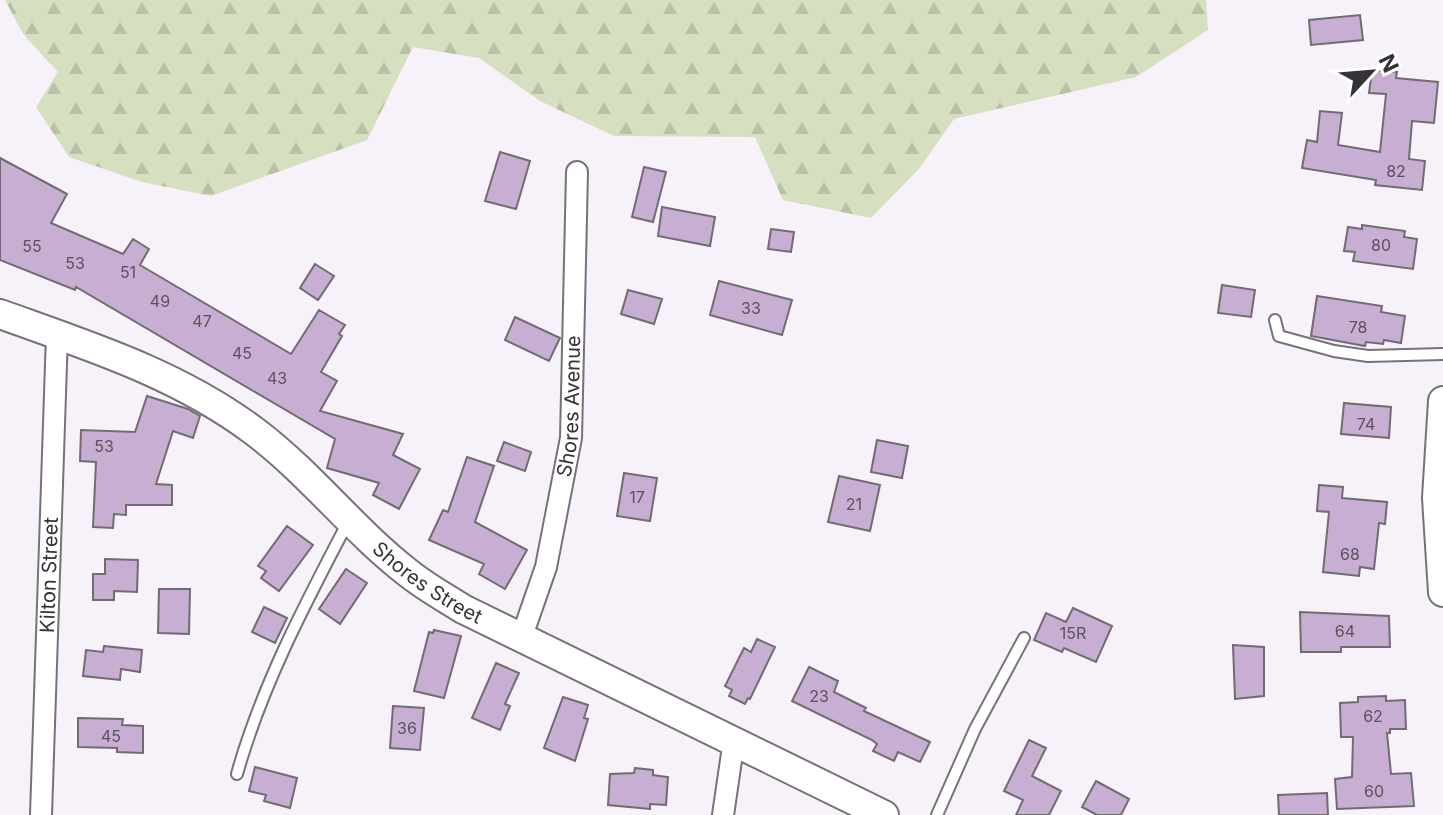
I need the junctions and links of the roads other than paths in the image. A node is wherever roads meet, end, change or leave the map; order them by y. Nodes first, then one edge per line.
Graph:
1 (577, 172) dead end
2 (0, 314) edge
3 (1275, 320) dead end
4 (57, 334) junction
5 (1443, 354) edge
6 (1443, 401) edge
7 (1443, 407) edge
8 (349, 520) junction
9 (1443, 592) edge
10 (522, 636) junction
11 (1024, 638) dead end
12 (734, 740) junction
13 (237, 774) dead end
14 (41, 815) edge
15 (723, 815) edge
16 (884, 815) edge
17 (937, 815) edge

1 - 10 street, Shores Avenue
2 - 4 street, Shores Street
3 - 5 lane
4 - 8 street, Shores Street
4 - 14 street, Kilton Street
6 - 7 street
7 - 9 street
8 - 10 street, Shores Street
8 - 13 lane
10 - 12 street, Shores Street
11 - 17 lane
12 - 15 street
12 - 16 street, Shores Street

